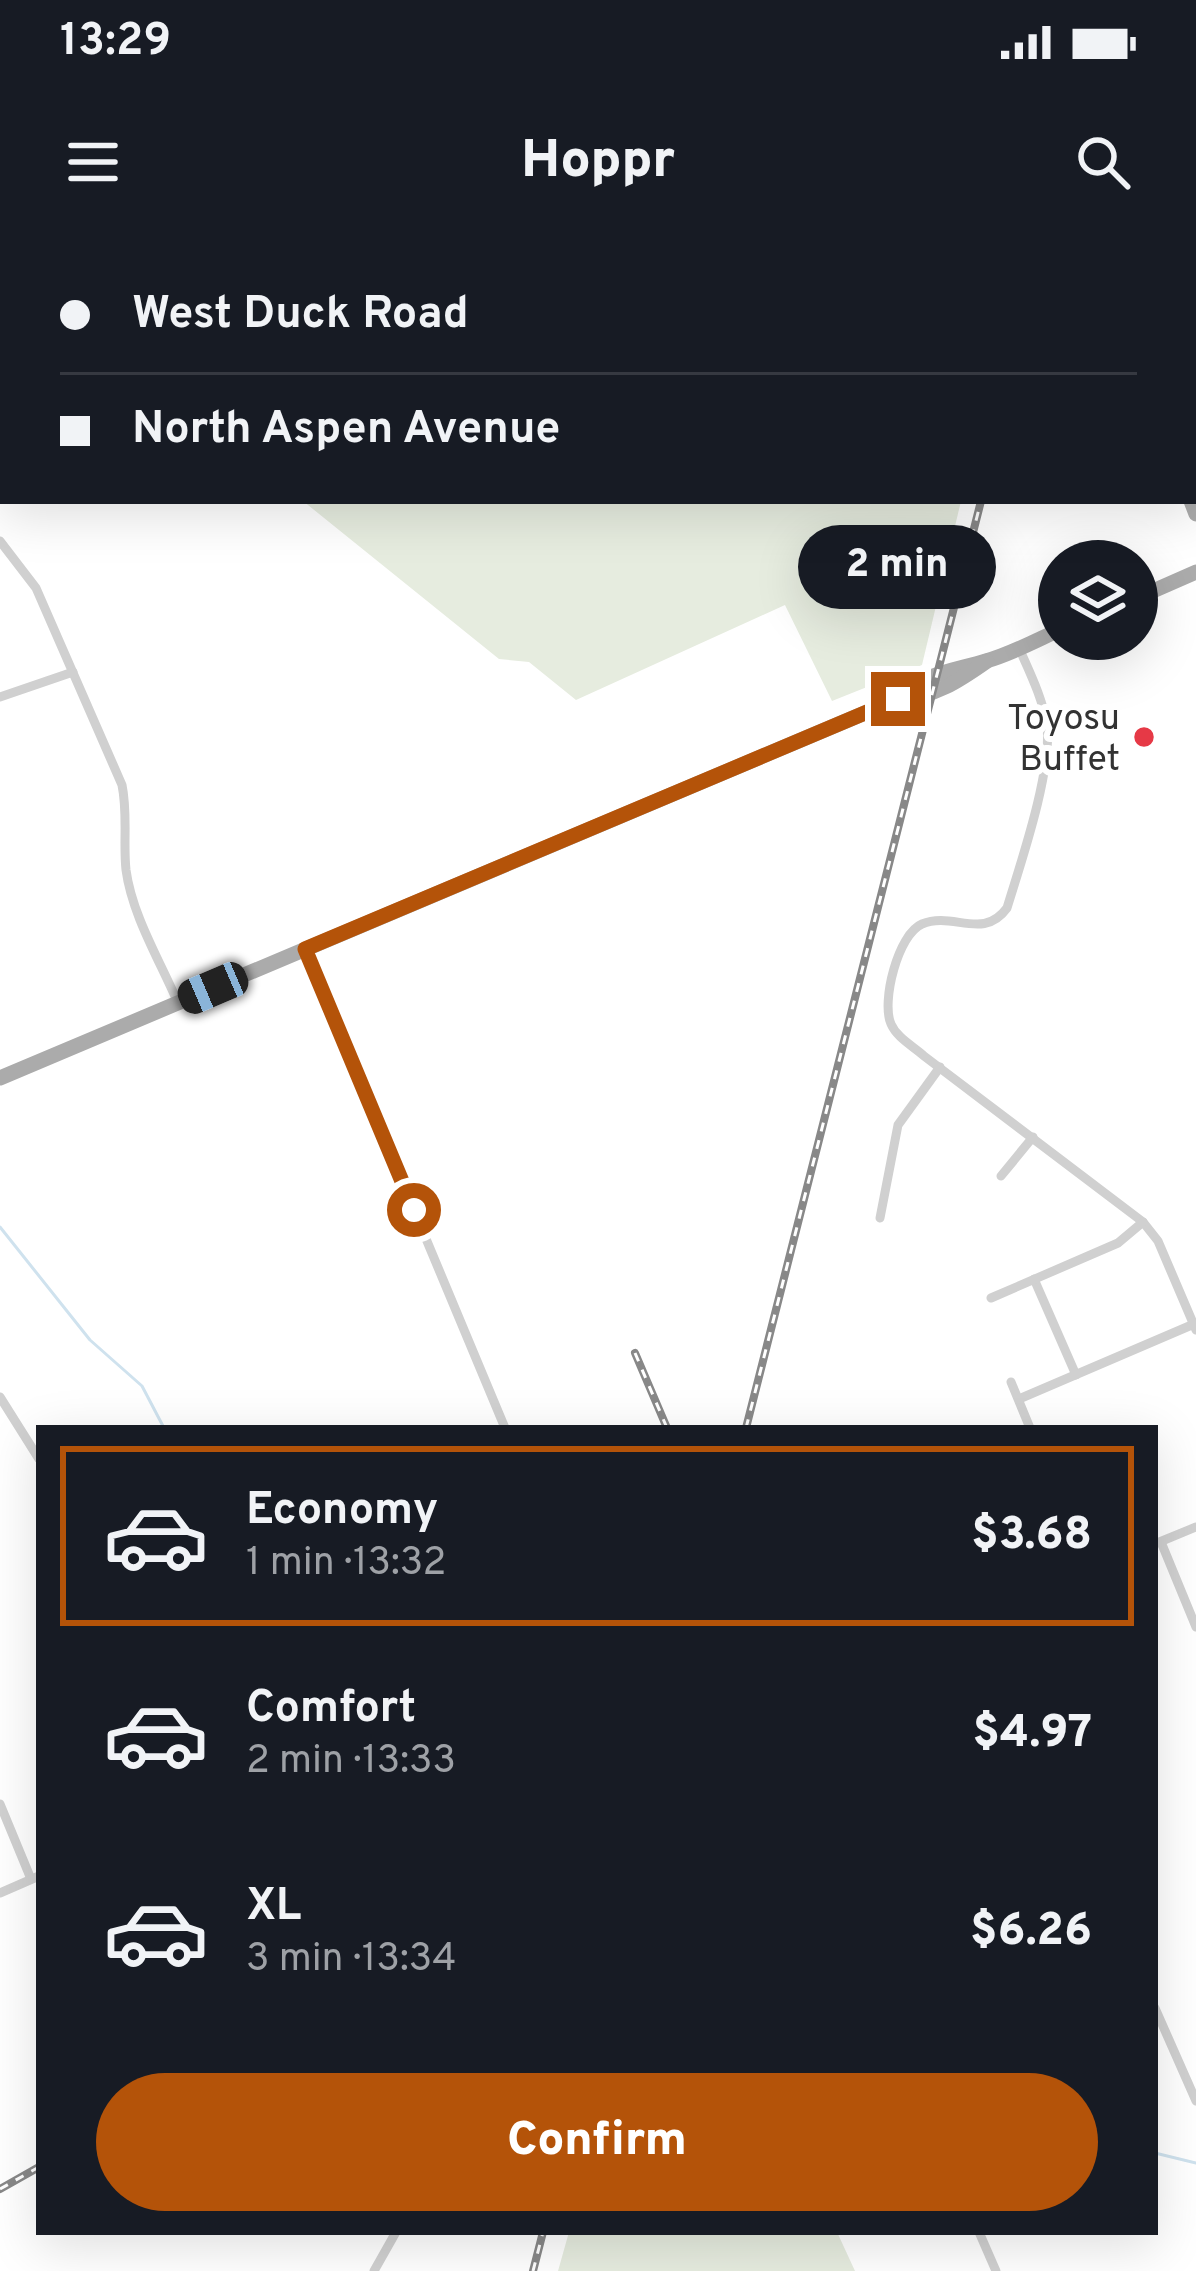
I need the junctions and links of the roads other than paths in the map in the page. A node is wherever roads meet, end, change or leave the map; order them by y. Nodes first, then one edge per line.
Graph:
1 (0, 542) edge
2 (1196, 572) edge
3 (1158, 589) edge
4 (1038, 640) edge
5 (1019, 648) junction
6 (73, 672) junction
7 (0, 697) edge
8 (305, 949) junction
9 (178, 1003) junction
10 (940, 1067) junction
11 (0, 1078) edge
12 (1033, 1137) junction
13 (1001, 1176) dead end
14 (880, 1217) dead end
15 (1143, 1222) junction
16 (1034, 1280) junction
17 (991, 1298) dead end
18 (1195, 1327) edge
19 (1076, 1375) junction
20 (1011, 1382) dead end
21 (0, 1397) edge
22 (1019, 1400) junction
23 (504, 1425) edge
24 (1029, 1425) edge
25 (36, 1454) edge
26 (1196, 1527) edge
27 (1158, 1543) edge
28 (1196, 1628) edge
29 (0, 1804) edge
30 (35, 1878) edge
31 (0, 1892) edge
32 (1158, 2015) edge
33 (1196, 2101) edge
34 (395, 2235) edge
35 (980, 2235) edge
36 (374, 2271) edge
37 (996, 2271) edge

1 - 6 street
2 - 3 main road
4 - 5 main road
5 - 8 main road
5 - 10 street
6 - 7 street
6 - 9 street
8 - 9 main road
8 - 23 street
9 - 11 main road
10 - 12 street
10 - 14 street
12 - 13 street
12 - 15 street
15 - 16 street
15 - 18 street
16 - 17 street
16 - 19 street
18 - 19 street
19 - 22 street
20 - 22 street
21 - 25 street
22 - 24 street
26 - 27 street
27 - 28 street
29 - 30 street
30 - 31 street
32 - 33 street
34 - 36 street
35 - 37 street

